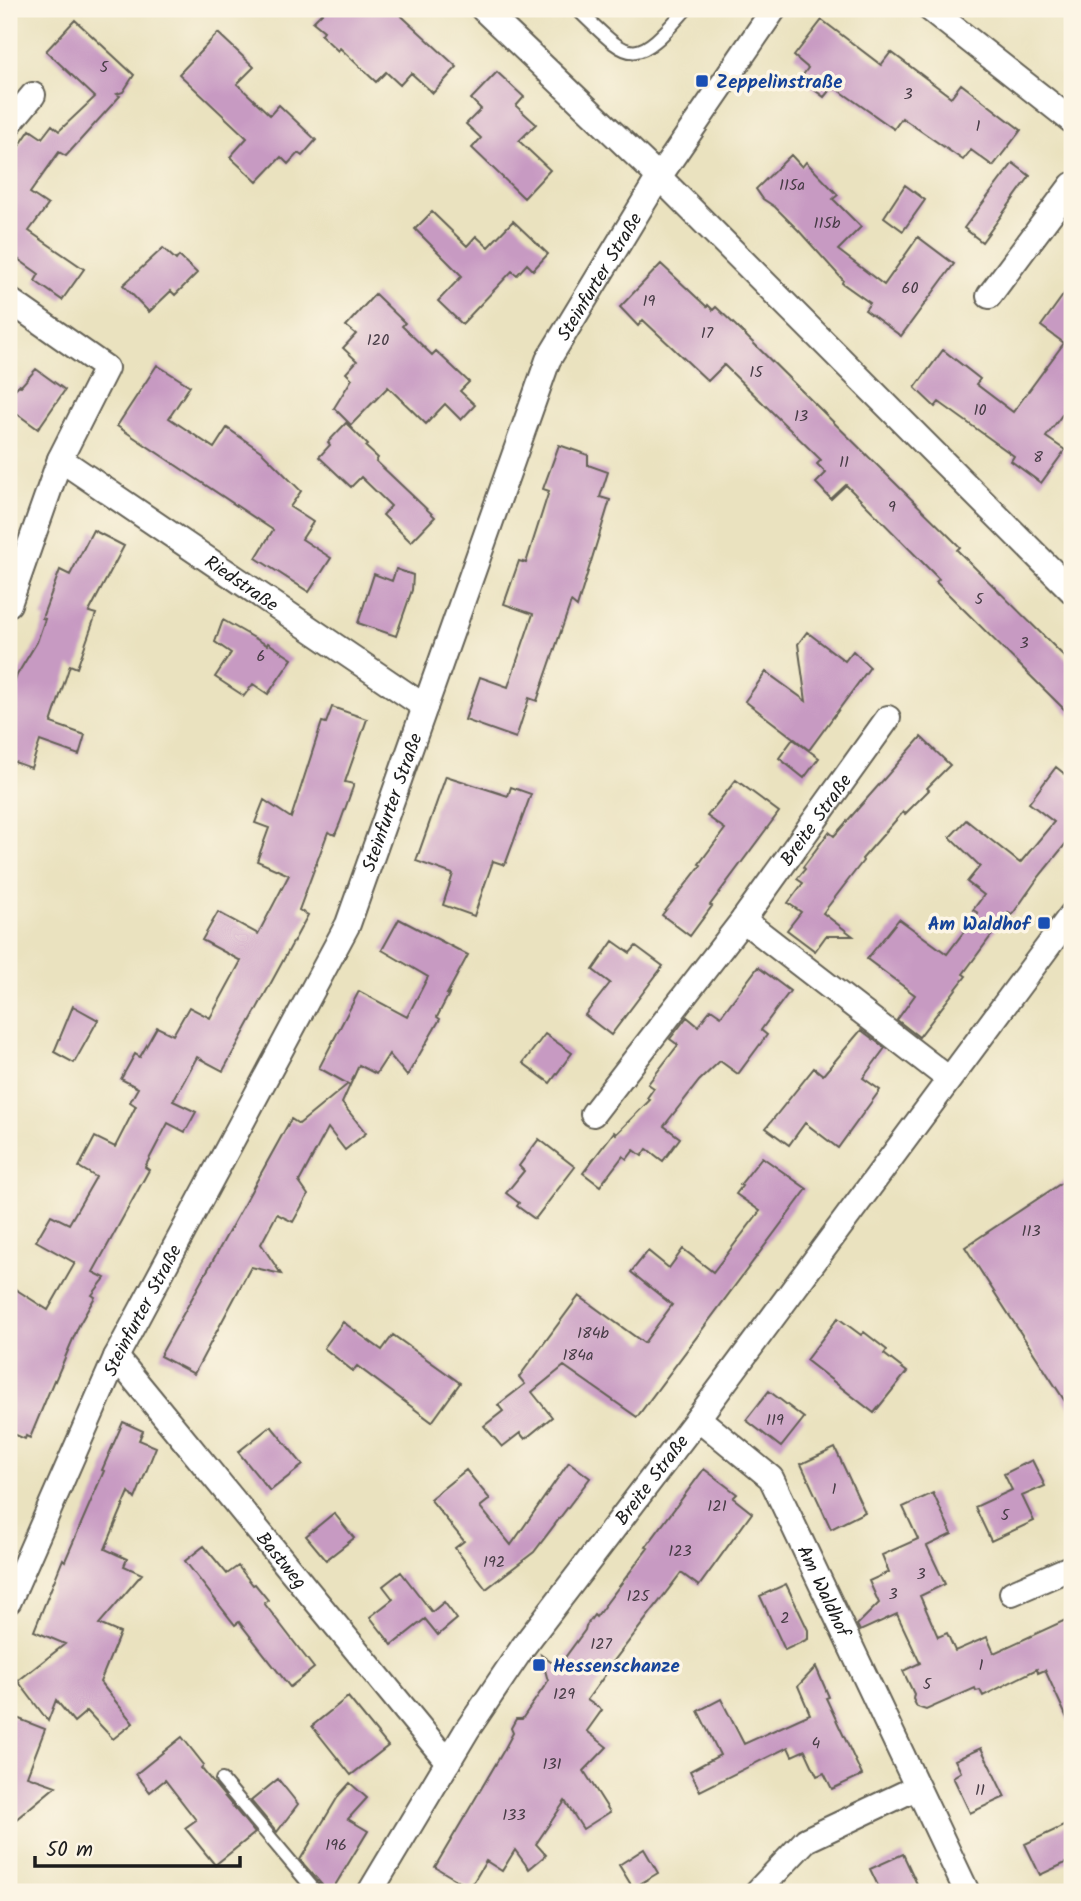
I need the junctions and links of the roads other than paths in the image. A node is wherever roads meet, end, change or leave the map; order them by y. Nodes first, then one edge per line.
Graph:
1 (483, 9) edge
2 (577, 9) edge
3 (686, 9) edge
4 (774, 9) edge
5 (930, 9) edge
6 (33, 95) dead end
7 (1072, 121) edge
8 (9, 124) edge
9 (659, 177) junction
10 (1072, 185) edge
11 (989, 296) dead end
12 (9, 300) edge
13 (60, 460) junction
14 (1072, 591) edge
15 (9, 604) edge
16 (425, 707) junction
17 (888, 718) dead end
18 (1072, 914) edge
19 (743, 920) junction
20 (949, 1079) junction
21 (593, 1114) dead end
22 (116, 1357) junction
23 (698, 1418) junction
24 (1072, 1567) edge
25 (1012, 1593) dead end
26 (9, 1601) edge
27 (448, 1762) junction
28 (222, 1780) dead end
29 (916, 1788) junction
30 (316, 1892) edge
31 (370, 1892) edge
32 (757, 1892) edge
33 (967, 1892) edge

1 - 9 street
2 - 3 lane
4 - 9 street, Steinfurter Straße
5 - 7 street
6 - 8 street
9 - 14 street
9 - 16 street, Steinfurter Straße
10 - 11 street
12 - 13 street
13 - 15 street
13 - 16 street, Riedstraße
16 - 22 street, Steinfurter Straße
17 - 19 street, Breite Straße
18 - 20 street, Breite Straße
19 - 20 street
19 - 21 street, Breite Straße
20 - 23 street, Breite Straße
22 - 26 street, Steinfurter Straße
22 - 27 street, Bastweg
23 - 27 street, Breite Straße
23 - 29 street, Am Waldhof
24 - 25 street
27 - 31 street, Breite Straße
28 - 30 lane
29 - 32 street
29 - 33 street, Am Waldhof

